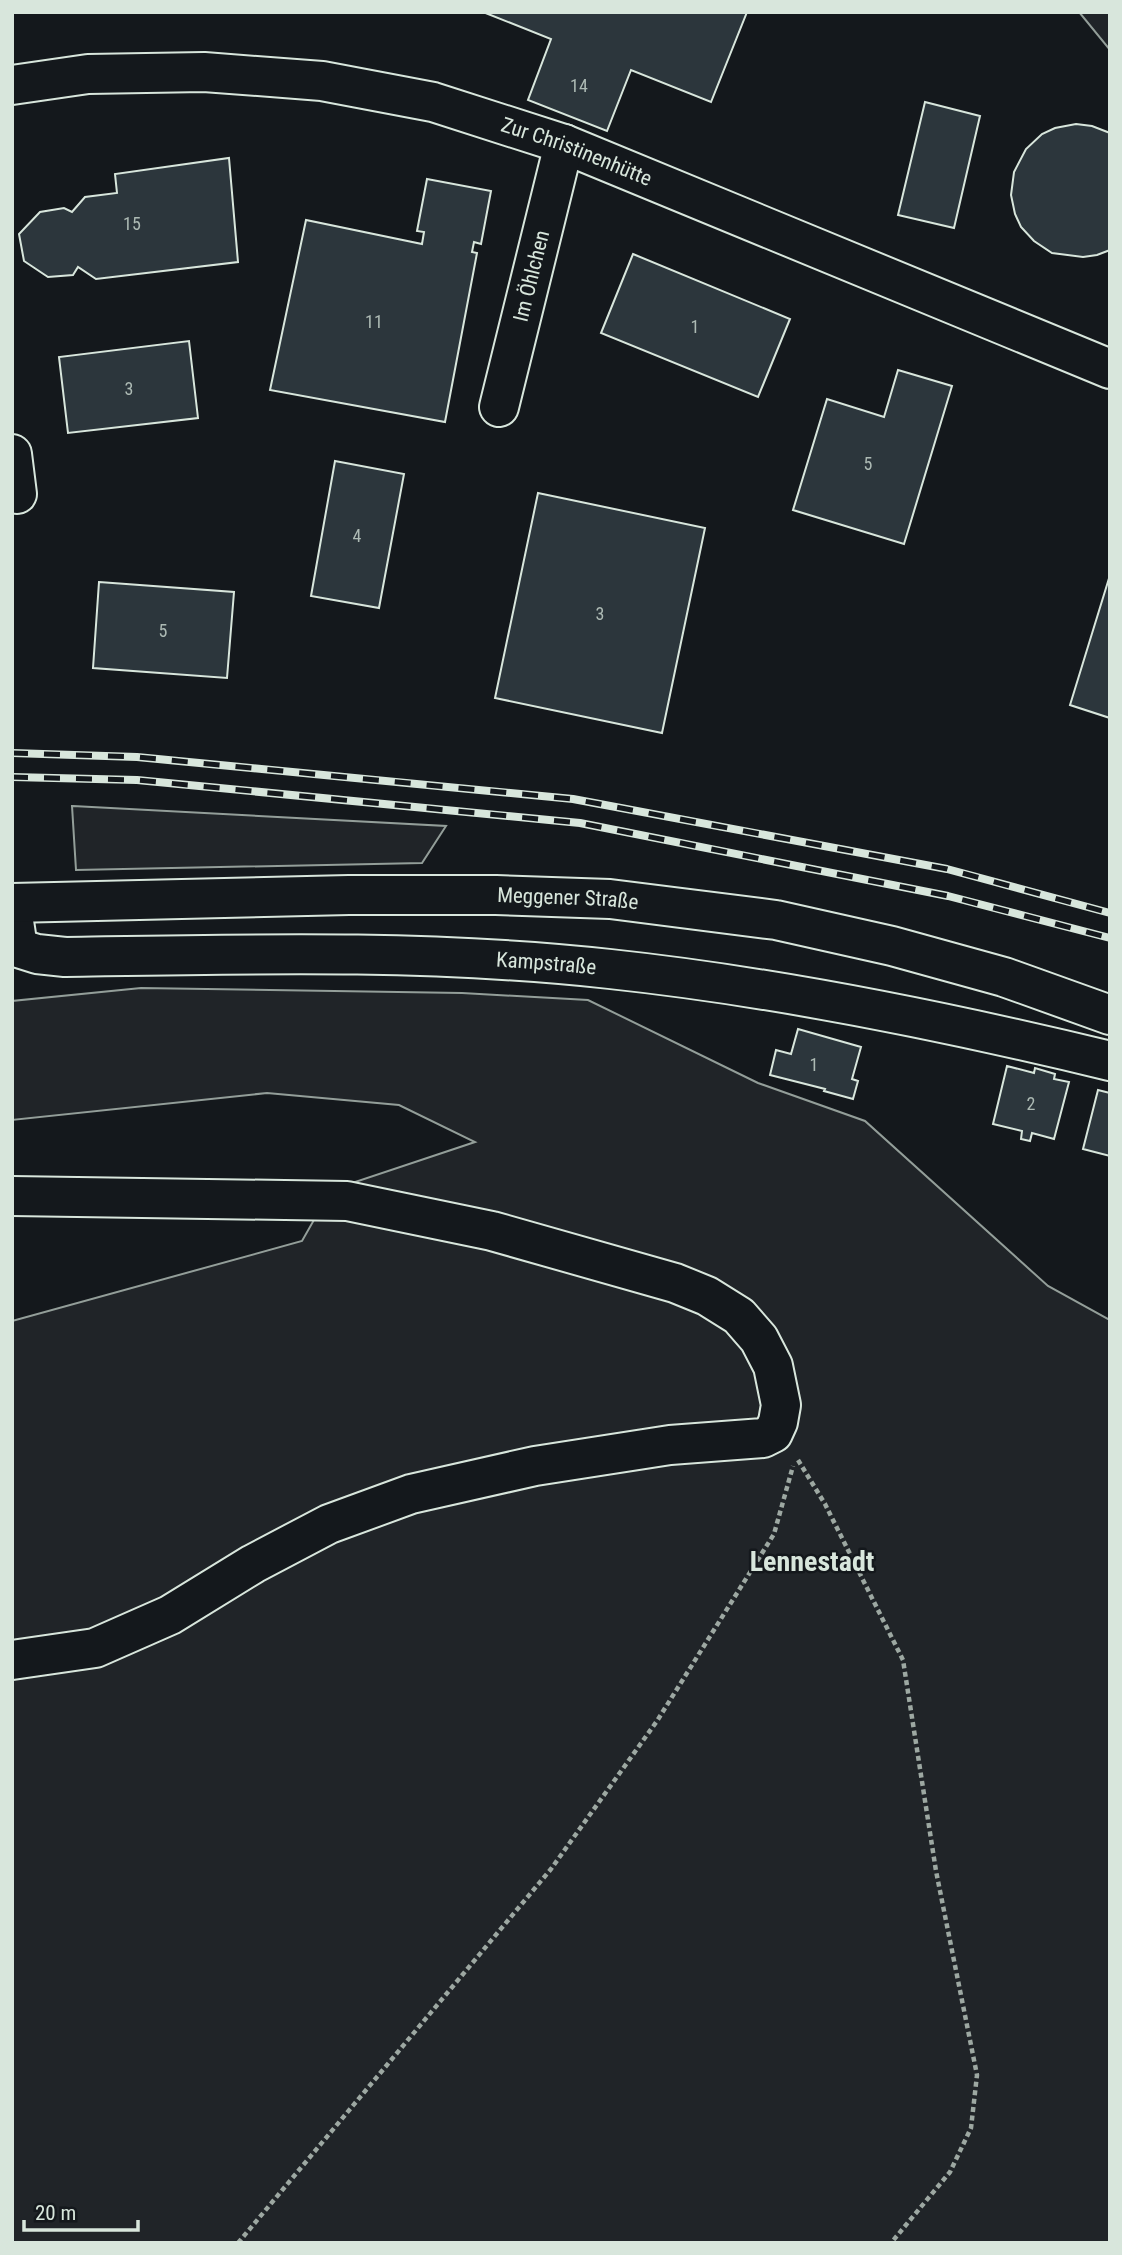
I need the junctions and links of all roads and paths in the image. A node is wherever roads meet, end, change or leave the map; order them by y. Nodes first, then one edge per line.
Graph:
1 (12, 85) edge
2 (564, 144) junction
3 (1110, 369) edge
4 (499, 407) dead end
5 (12, 454) edge
6 (17, 494) dead end
7 (12, 906) edge
8 (1110, 1015) edge
9 (1110, 1061) edge
10 (12, 1196) edge
11 (12, 1660) edge
12 (237, 2243) edge
13 (891, 2243) edge

1 - 2 street, Zur Christinenhütte
2 - 3 street, Zur Christinenhütte
2 - 4 street, Im Öhlchen
5 - 6 street
7 - 8 street, Meggener Straße
7 - 9 street, Kampstraße
10 - 11 street
12 - 13 path

